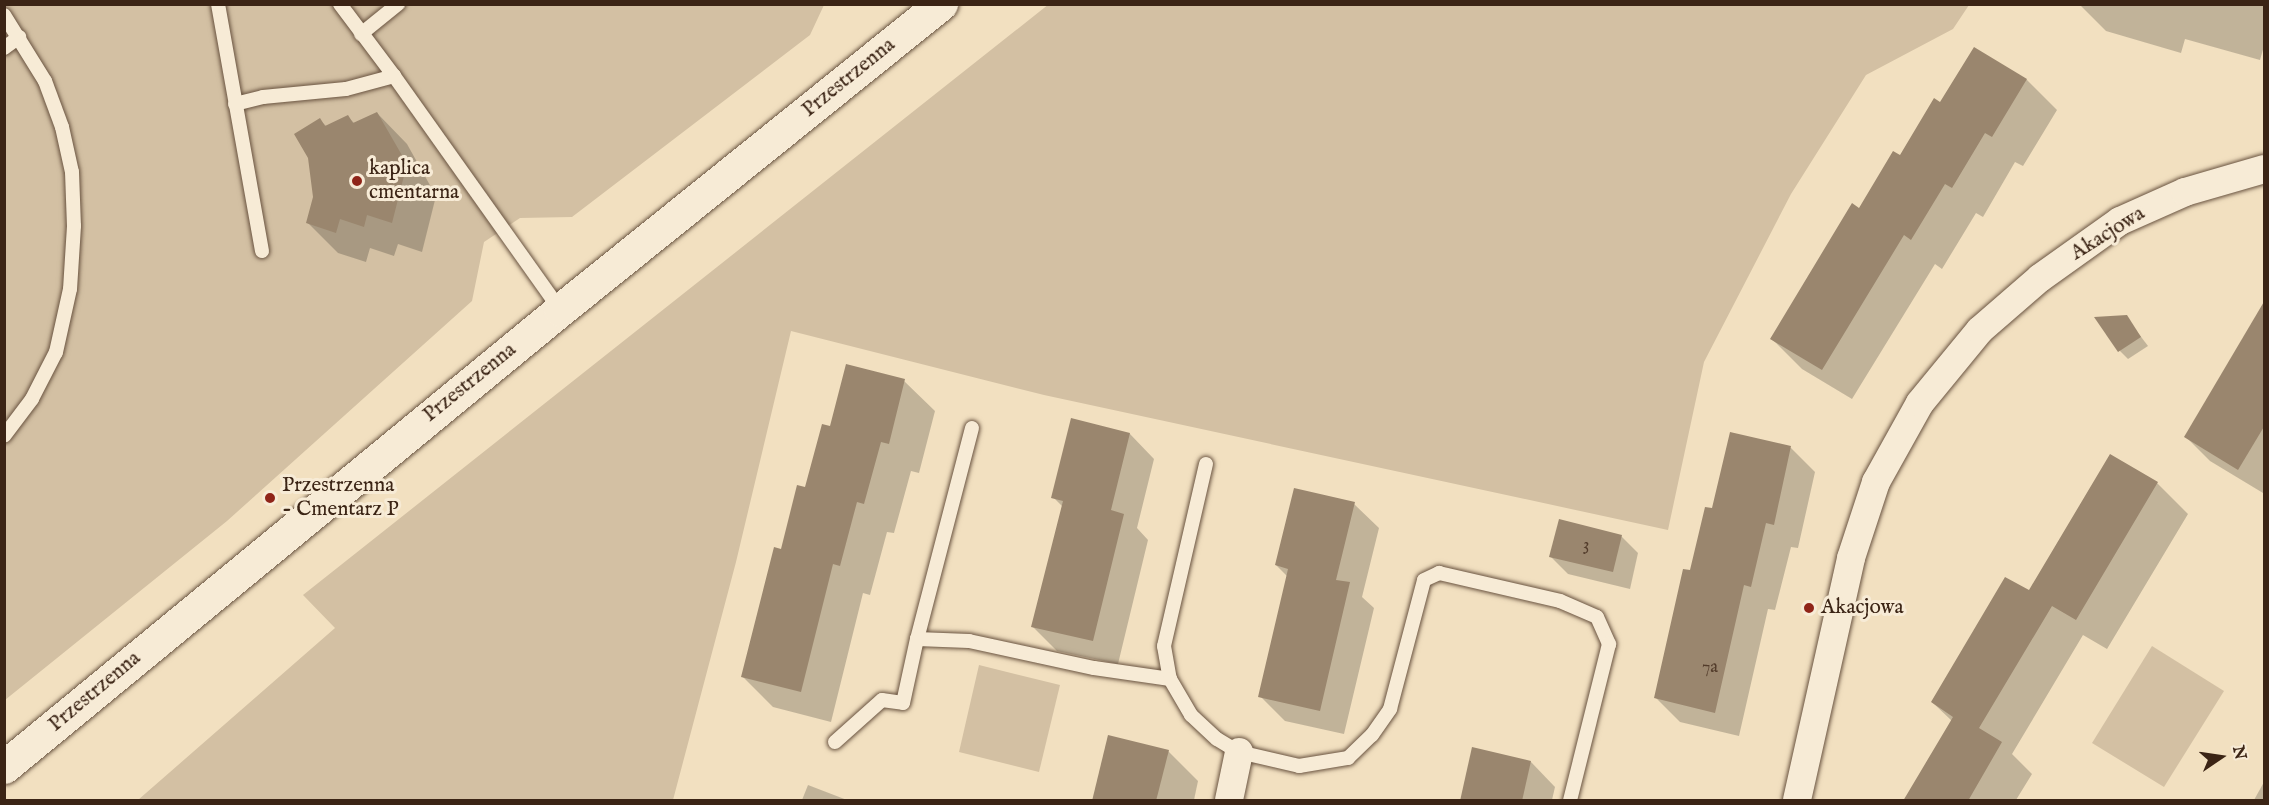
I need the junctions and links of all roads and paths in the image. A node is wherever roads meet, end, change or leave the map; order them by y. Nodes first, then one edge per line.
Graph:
1 (218, 4) edge
2 (340, 4) edge
3 (398, 4) edge
4 (941, 4) edge
5 (4, 15) edge
6 (361, 34) junction
7 (19, 37) junction
8 (4, 48) edge
9 (394, 76) junction
10 (235, 104) junction
11 (2265, 169) edge
12 (262, 251) dead end
13 (560, 310) junction
14 (972, 428) dead end
15 (4, 435) edge
16 (1206, 464) dead end
17 (917, 639) junction
18 (1170, 679) junction
19 (835, 742) dead end
20 (1239, 752) junction
21 (4, 767) edge
22 (1229, 801) edge
23 (1569, 801) edge
24 (1797, 801) edge

1 - 10 lane
2 - 6 lane
3 - 6 lane
4 - 13 street, Przestrzenna
5 - 7 lane
6 - 9 lane
7 - 8 lane
7 - 15 lane
9 - 10 lane
9 - 13 lane
10 - 12 lane
11 - 24 street, Akacjowa
13 - 21 street, Przestrzenna
14 - 17 lane
16 - 18 lane
17 - 18 lane
17 - 19 lane
18 - 20 lane
20 - 22 street
20 - 23 lane

